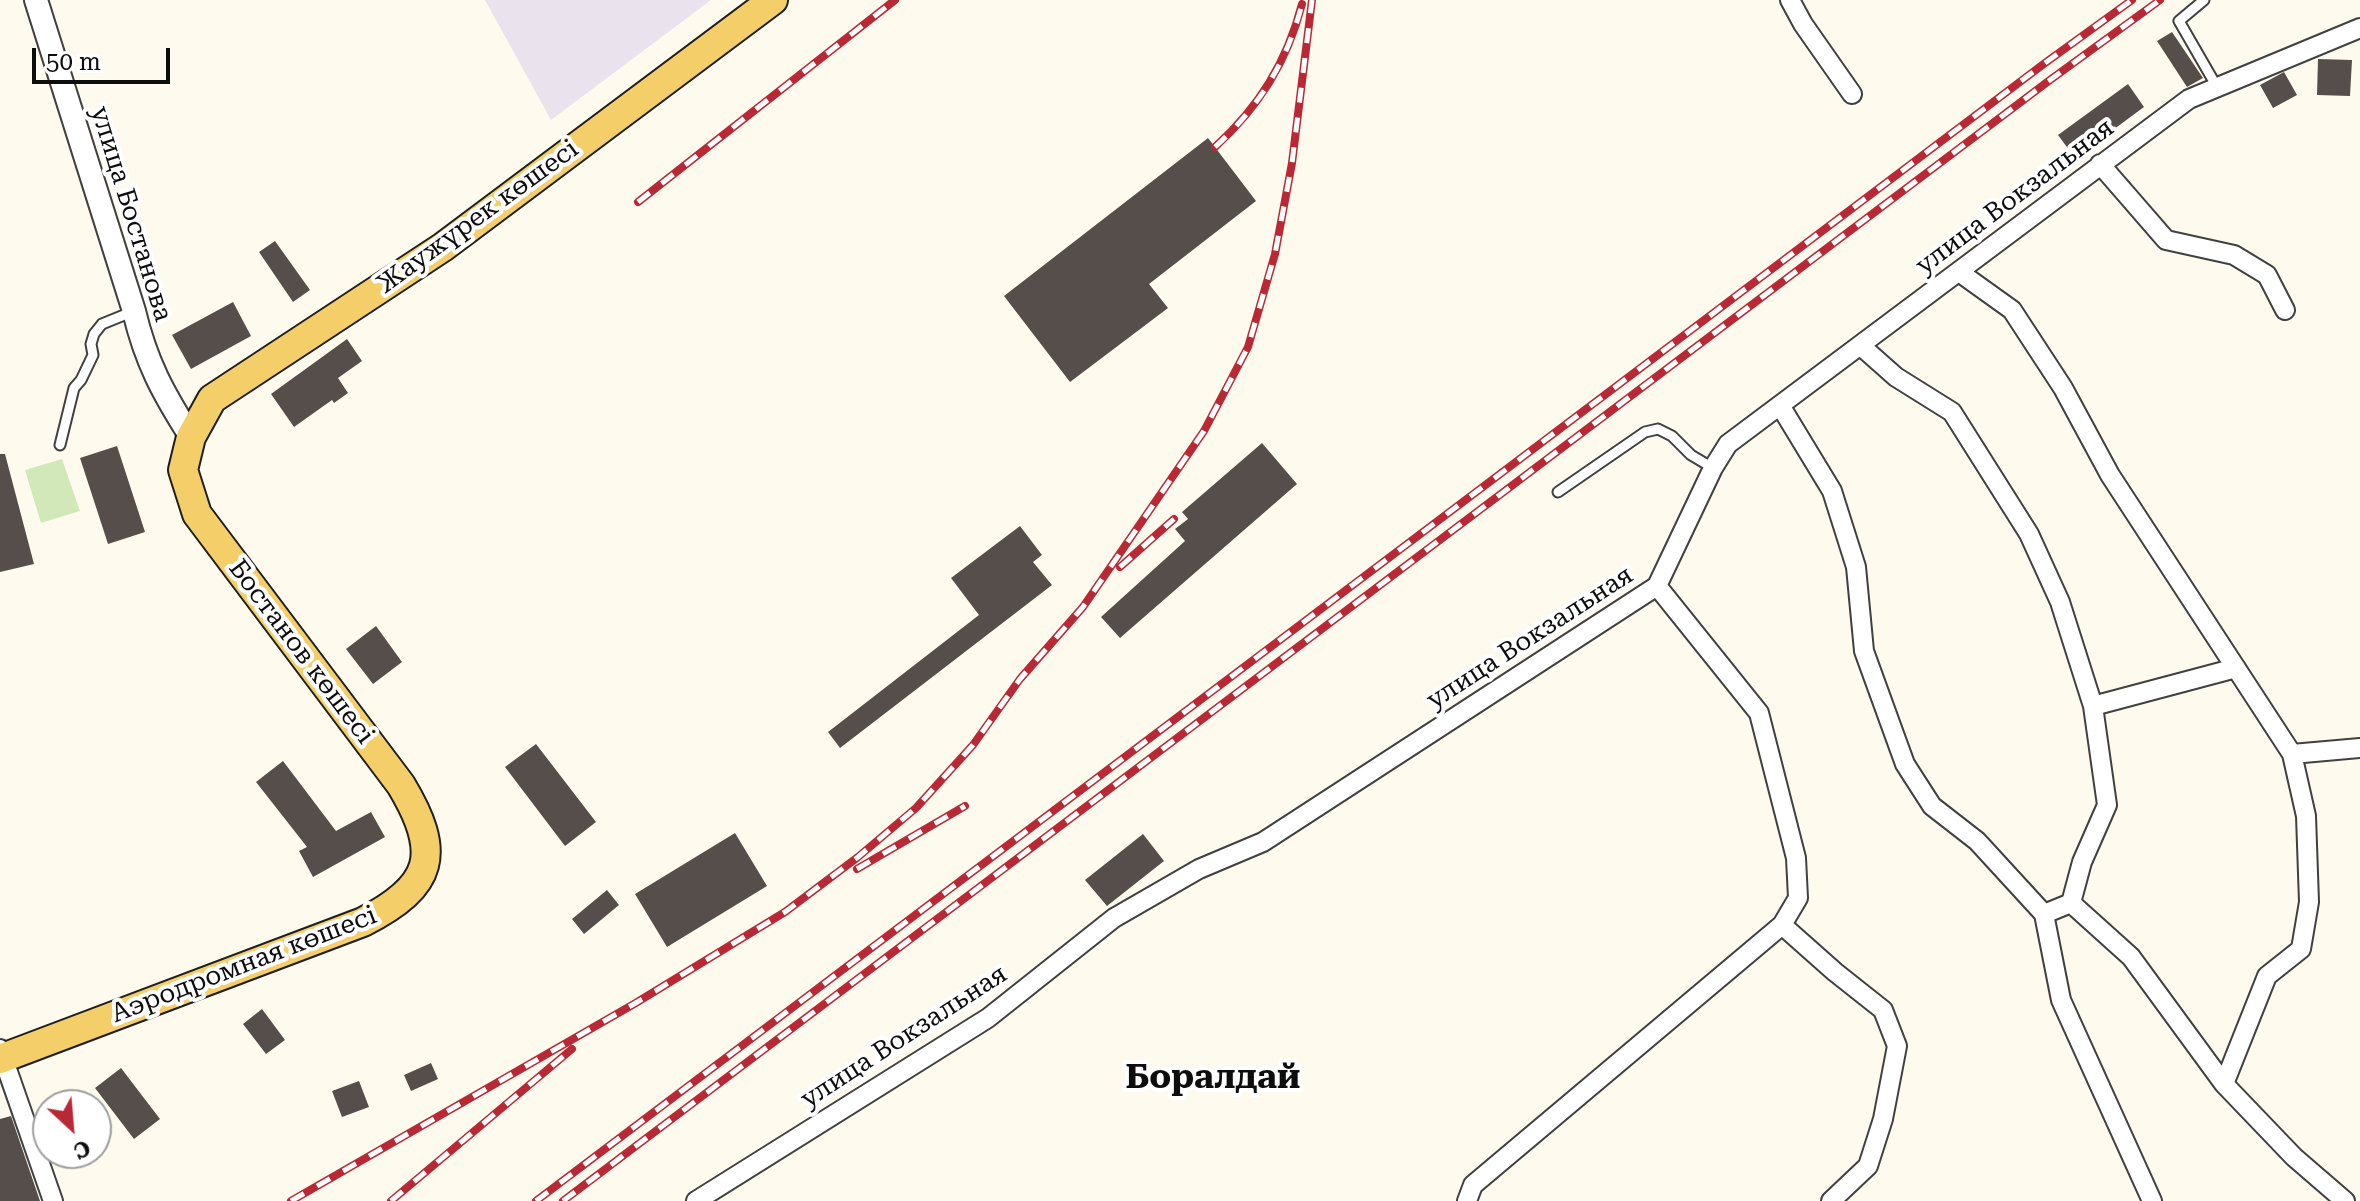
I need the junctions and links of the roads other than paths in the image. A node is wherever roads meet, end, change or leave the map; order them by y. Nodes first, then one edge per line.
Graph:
1 (36, 0) edge
2 (773, 0) edge
3 (1790, 0) edge
4 (2204, 0) edge
5 (2360, 28) edge
6 (2217, 87) junction
7 (1852, 94) dead end
8 (2100, 164) junction
9 (1959, 272) junction
10 (2285, 310) dead end
11 (134, 311) junction
12 (1861, 346) junction
13 (1781, 407) junction
14 (191, 437) junction
15 (60, 445) dead end
16 (1713, 468) junction
17 (1558, 492) dead end
18 (1657, 586) junction
19 (2236, 668) junction
20 (2093, 706) junction
21 (2360, 748) edge
22 (2292, 754) junction
23 (425, 866) joint
24 (2071, 903) junction
25 (2044, 914) junction
26 (1782, 925) junction
27 (1, 1056) edge
28 (2224, 1084) junction
29 (53, 1201) edge
30 (696, 1201) edge
31 (1467, 1201) edge
32 (1831, 1201) edge
33 (2152, 1201) edge
34 (2345, 1201) edge

1 - 11 street, улица Бостанова
2 - 14 main road, Жаужүрек көшесі
3 - 7 street
4 - 6 lane
5 - 6 street, улица Вокзальная
6 - 8 street, улица Вокзальная
8 - 9 street, улица Вокзальная
8 - 10 street
9 - 12 street, улица Вокзальная
9 - 19 street
11 - 14 street, улица Бостанова
11 - 15 lane
12 - 13 street, улица Вокзальная
12 - 20 street
13 - 16 street, улица Вокзальная
13 - 25 street
14 - 23 main road, Бостанов көшесі
16 - 17 lane
16 - 18 street, улица Вокзальная
18 - 26 street
18 - 30 street, улица Вокзальная
19 - 20 street
19 - 22 street
20 - 24 street
21 - 22 street
22 - 28 street
23 - 27 main road, Аэродромная көшесі
24 - 25 street
24 - 28 street
25 - 33 street
26 - 31 street
26 - 32 street
27 - 29 street
28 - 34 street

